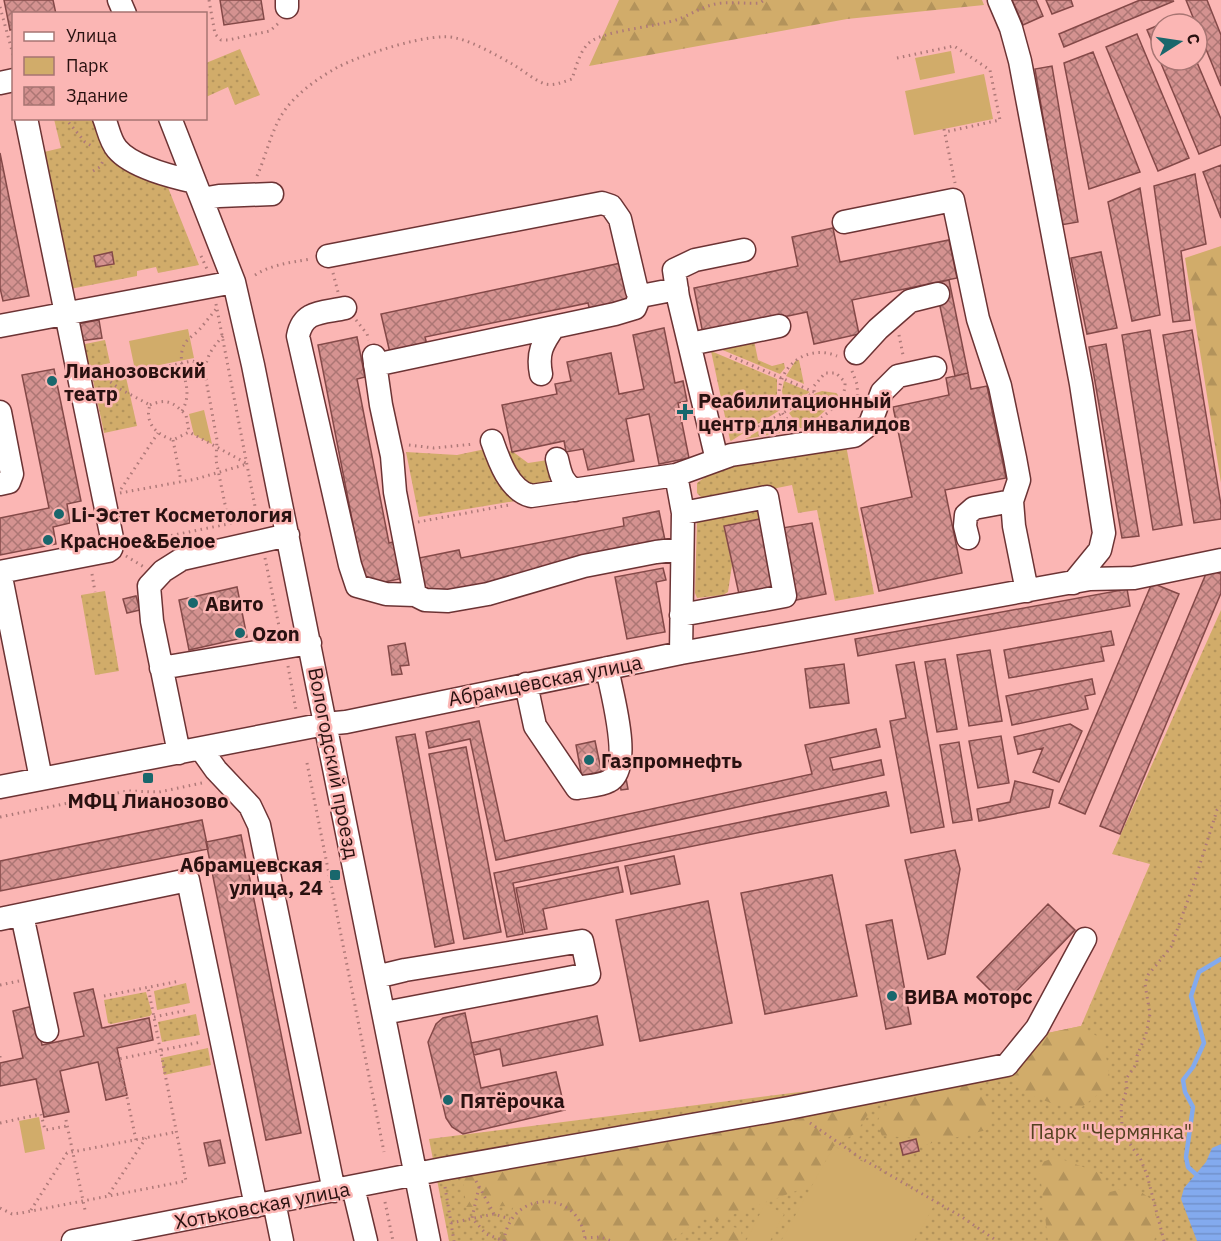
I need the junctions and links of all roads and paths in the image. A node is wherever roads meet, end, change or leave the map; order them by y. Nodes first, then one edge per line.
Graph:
1 (209, 0) edge
2 (764, 0) edge
3 (999, 0) edge
4 (287, 4) edge
5 (0, 7) edge
6 (12, 51) edge
7 (897, 58) dead end
8 (26, 120) edge
9 (67, 120) edge
10 (105, 120) edge
11 (171, 120) edge
12 (114, 144) junction
13 (199, 190) junction
14 (260, 194) joint
15 (953, 200) junction
16 (844, 222) dead end
17 (744, 250) dead end
18 (200, 253) dead end
19 (328, 256) joint
20 (230, 288) junction
21 (677, 289) junction
22 (953, 291) junction
23 (641, 293) junction
24 (345, 308) dead end
25 (64, 313) junction
26 (895, 315) junction
27 (0, 326) edge
28 (779, 326) dead end
29 (554, 327) junction
30 (222, 336) junction
31 (690, 344) junction
32 (721, 352) dead end
33 (849, 358) junction
34 (182, 363) junction
35 (205, 364) junction
36 (935, 368) dead end
37 (77, 370) junction
38 (140, 372) dead end
39 (541, 374) dead end
40 (907, 374) junction
41 (782, 378) junction
42 (814, 392) junction
43 (857, 402) dead end
44 (838, 403) dead end
45 (150, 405) junction
46 (182, 411) junction
47 (0, 412) edge
48 (783, 414) junction
49 (189, 432) junction
50 (158, 433) junction
51 (801, 433) dead end
52 (745, 436) dead end
53 (388, 438) junction
54 (173, 440) junction
55 (492, 441) joint
56 (216, 447) junction
57 (717, 460) junction
58 (247, 464) junction
59 (218, 473) junction
60 (676, 475) junction
61 (181, 481) junction
62 (0, 484) edge
63 (528, 495) junction
64 (1012, 501) junction
65 (683, 513) junction
66 (257, 518) junction
67 (229, 524) junction
68 (401, 525) junction
69 (288, 535) junction
70 (968, 538) dead end
71 (261, 540) junction
72 (110, 545) junction
73 (682, 549) junction
74 (1221, 560) edge
75 (159, 576) junction
76 (1082, 581) junction
77 (1027, 591) junction
78 (415, 595) junction
79 (681, 615) junction
80 (310, 643) junction
81 (284, 648) junction
82 (681, 653) junction
83 (161, 668) junction
84 (607, 668) junction
85 (526, 684) junction
86 (297, 712) dead end
87 (325, 724) junction
88 (190, 751) junction
89 (308, 763) dead end
90 (216, 770) junction
91 (41, 779) junction
92 (0, 787) edge
93 (1221, 806) edge
94 (0, 817) edge
95 (22, 915) junction
96 (0, 920) edge
97 (1085, 939) dead end
98 (376, 977) junction
99 (180, 981) dead end
100 (148, 987) junction
101 (104, 996) dead end
102 (188, 1010) dead end
103 (384, 1013) junction
104 (154, 1017) junction
105 (47, 1031) dead end
106 (201, 1042) dead end
107 (160, 1051) junction
108 (789, 1108) junction
109 (66, 1120) dead end
110 (0, 1123) edge
111 (67, 1126) junction
112 (176, 1132) junction
113 (146, 1138) junction
114 (136, 1140) junction
115 (73, 1152) junction
116 (384, 1152) dead end
117 (467, 1165) junction
118 (442, 1169) junction
119 (416, 1175) junction
120 (479, 1187) junction
121 (343, 1189) junction
122 (108, 1195) junction
123 (82, 1200) junction
124 (385, 1202) dead end
125 (265, 1204) junction
126 (0, 1208) edge
127 (85, 1210) dead end
128 (31, 1211) junction
129 (494, 1214) junction
130 (472, 1218) junction
131 (510, 1219) junction
132 (451, 1223) junction
133 (585, 1239) edge
134 (77, 1241) edge
135 (282, 1241) edge
136 (366, 1241) edge
137 (393, 1241) edge
138 (429, 1241) edge
139 (454, 1241) edge
140 (504, 1241) edge
141 (612, 1241) edge
142 (998, 1241) edge
143 (1164, 1241) edge

1 - 4 path
2 - 14 path
3 - 76 street
5 - 6 path
7 - 15 path
8 - 25 street
9 - 12 path
10 - 12 street
11 - 13 street, Вологодский проезд
12 - 13 street
13 - 14 street
13 - 20 street, Вологодский проезд
15 - 16 street
15 - 22 street
17 - 21 street
18 - 20 path
19 - 20 path
19 - 23 street
20 - 25 street
20 - 30 path
20 - 34 path
20 - 69 street, Вологодский проезд
21 - 23 street
21 - 31 street
22 - 26 street
22 - 64 street
23 - 29 street
24 - 78 street
25 - 27 street
25 - 37 street
26 - 33 street
26 - 40 path
28 - 31 street
29 - 39 street
29 - 53 street
30 - 35 path
30 - 58 path
31 - 57 street
32 - 41 path
33 - 41 path
33 - 43 path
34 - 35 path
34 - 38 path
34 - 46 path
35 - 56 path
36 - 40 street
37 - 45 path
37 - 72 street
40 - 57 street
41 - 42 path
41 - 48 path
42 - 44 path
42 - 48 path
45 - 46 path
45 - 50 path
46 - 49 path
47 - 62 street
48 - 51 path
48 - 52 path
49 - 54 path
49 - 56 path
50 - 54 path
50 - 61 path
53 - 55 path
53 - 68 street
54 - 61 path
55 - 63 street
56 - 58 path
56 - 59 path
57 - 60 street
58 - 59 path
58 - 66 path
59 - 61 path
59 - 67 path
60 - 63 street
60 - 65 street
63 - 68 path
64 - 70 street
64 - 77 street
65 - 73 street
65 - 79 street
66 - 67 path
66 - 71 path
67 - 72 path
68 - 78 street
69 - 71 street
69 - 80 street, Вологодский проезд
71 - 75 street
71 - 81 path
72 - 75 path
72 - 91 street
73 - 78 street
73 - 79 street
74 - 76 street, Абрамцевская улица
75 - 83 street
76 - 77 street, Абрамцевская улица
77 - 82 street, Абрамцевская улица
79 - 82 street
80 - 81 street
80 - 87 street, Вологодский проезд
81 - 83 street
81 - 86 path
82 - 84 street, Абрамцевская улица
83 - 88 street
84 - 85 street, Абрамцевская улица
84 - 85 street
85 - 87 street, Абрамцевская улица
87 - 88 street, Абрамцевская улица
87 - 98 street, Вологодский проезд
88 - 90 street
88 - 91 street, Абрамцевская улица
89 - 116 path
90 - 94 path
90 - 121 street
91 - 92 street, Абрамцевская улица
93 - 143 path
95 - 96 street
95 - 105 street
95 - 125 street
97 - 108 street, Хотьковская улица
98 - 103 street, Вологодский проезд
98 - 103 street
99 - 100 path
100 - 101 path
100 - 104 path
102 - 104 path
103 - 119 street, Вологодский проезд
104 - 107 path
106 - 107 path
107 - 112 path
107 - 114 path
108 - 117 street, Хотьковская улица
108 - 142 path
109 - 111 path
110 - 111 path
111 - 115 path
112 - 113 path
112 - 122 path
113 - 114 path
113 - 122 path
114 - 115 path
115 - 123 path
115 - 128 path
117 - 118 street, Хотьковская улица
117 - 120 path
118 - 119 street, Хотьковская улица
118 - 132 path
119 - 121 street, Хотьковская улица
119 - 138 street, Вологодский проезд
120 - 129 path
120 - 130 path
121 - 125 street, Хотьковская улица
121 - 136 street
122 - 123 path
123 - 127 path
123 - 128 path
124 - 137 path
125 - 134 street, Хотьковская улица
125 - 135 street
126 - 128 path
129 - 130 path
129 - 131 path
130 - 132 path
130 - 140 path
131 - 133 path
131 - 140 path
132 - 139 path
133 - 141 path

